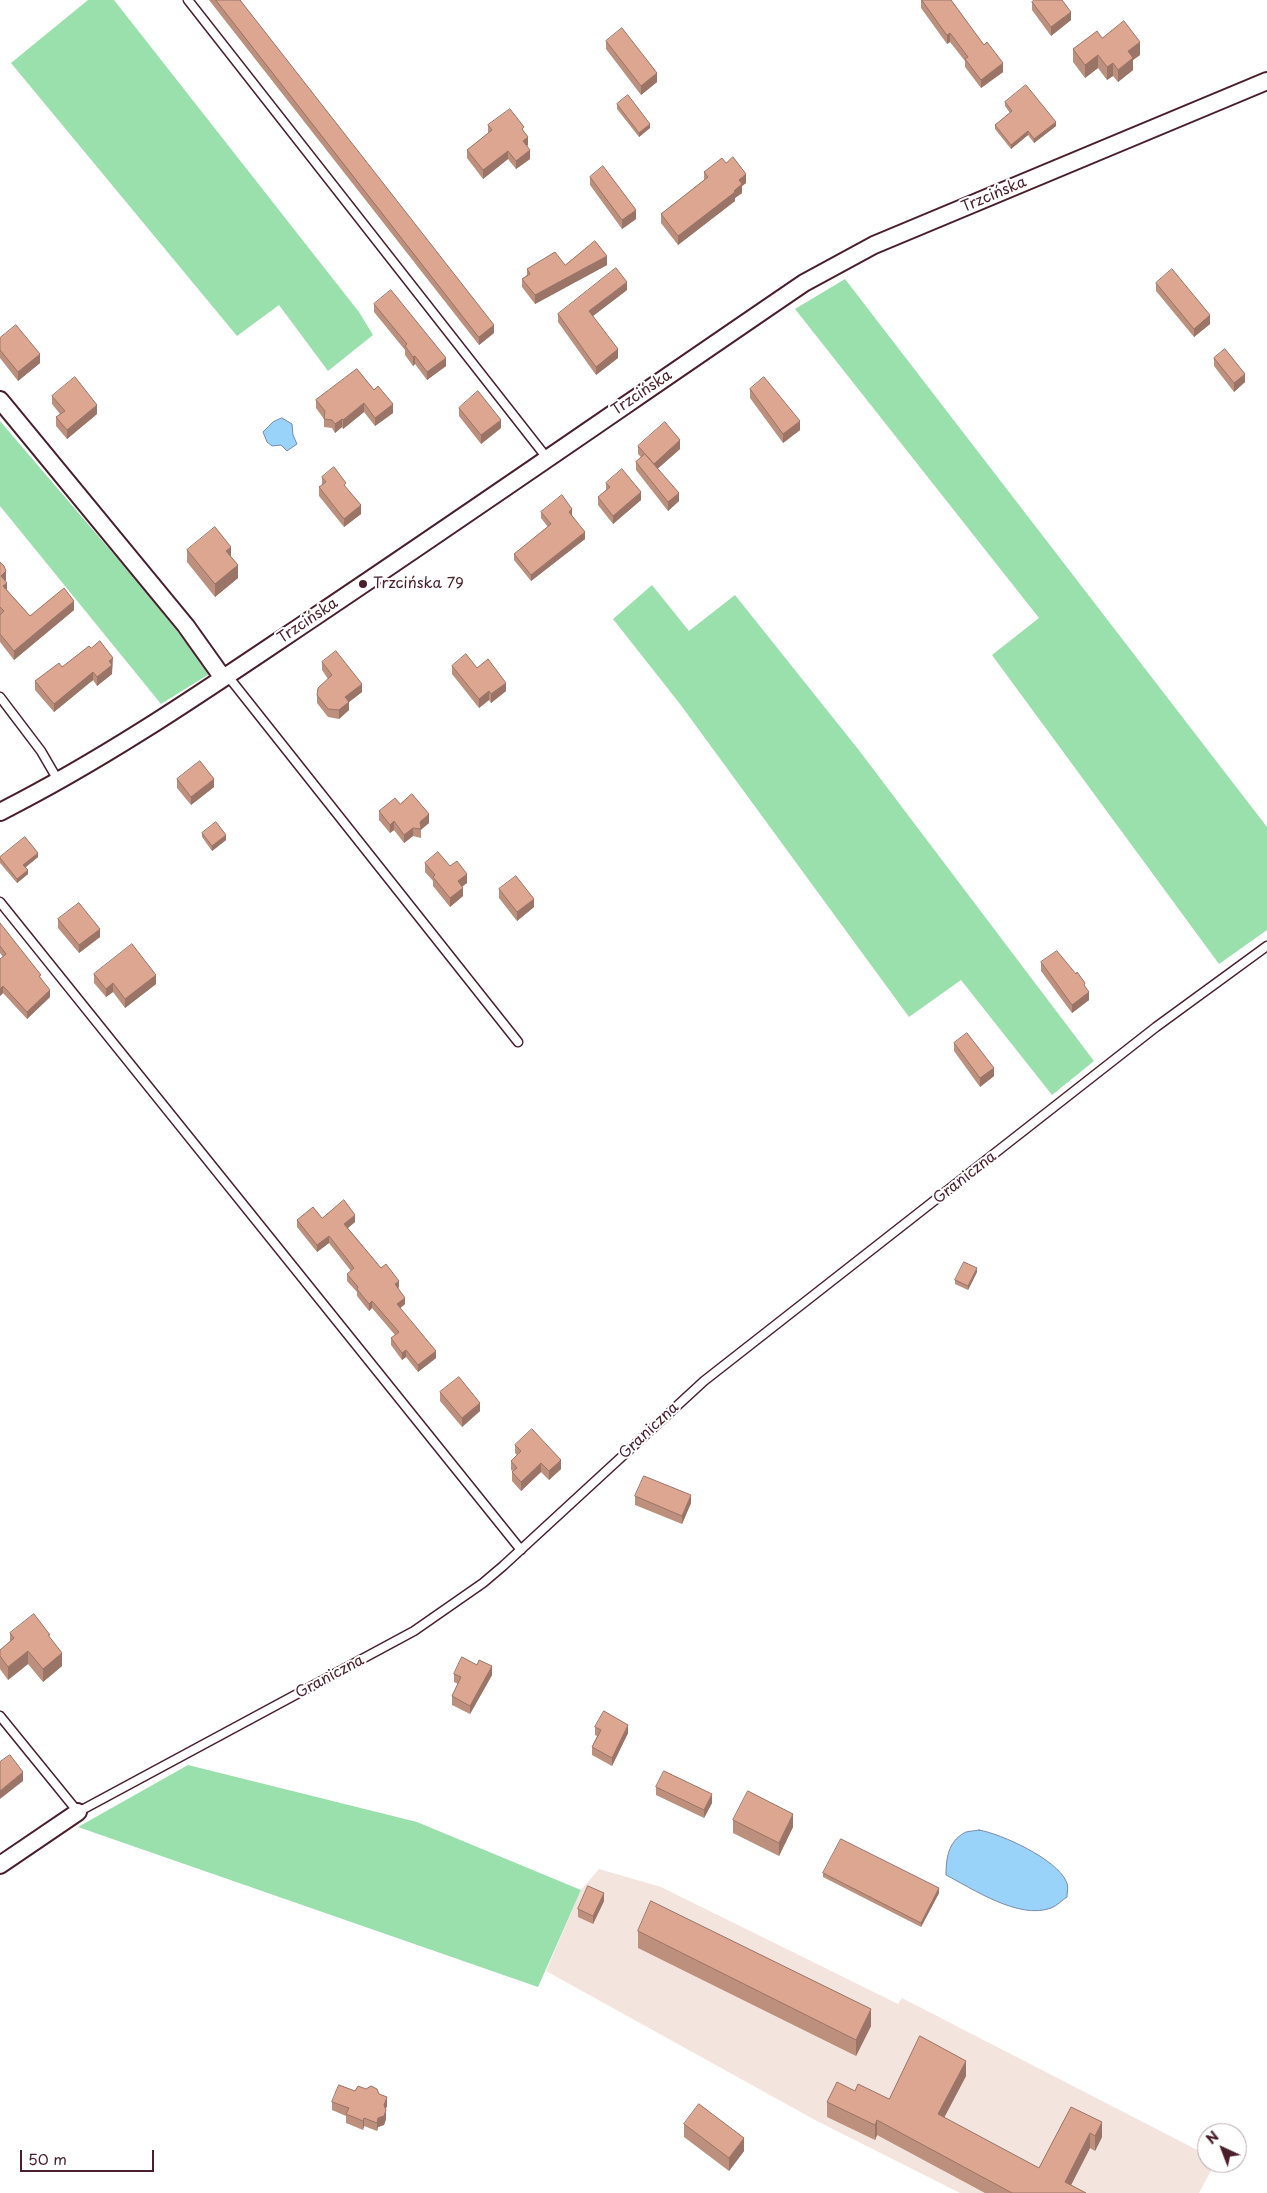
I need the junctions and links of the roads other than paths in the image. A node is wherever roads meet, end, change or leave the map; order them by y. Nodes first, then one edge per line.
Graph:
1 (188, 0) edge
2 (1267, 81) edge
3 (0, 400) edge
4 (547, 458) junction
5 (225, 677) junction
6 (0, 697) edge
7 (59, 782) junction
8 (0, 812) edge
9 (0, 902) edge
10 (1267, 946) edge
11 (518, 1042) dead end
12 (521, 1550) junction
13 (0, 1716) edge
14 (78, 1812) junction
15 (0, 1865) edge

1 - 4 lane
2 - 4 street, Trzcińska
3 - 5 street
4 - 5 street, Trzcińska
5 - 7 street, Trzcińska
5 - 11 lane
6 - 7 lane
7 - 8 street, Trzcińska
9 - 12 lane
10 - 12 lane, Graniczna
12 - 14 lane, Graniczna
13 - 14 lane
14 - 15 street, Graniczna

